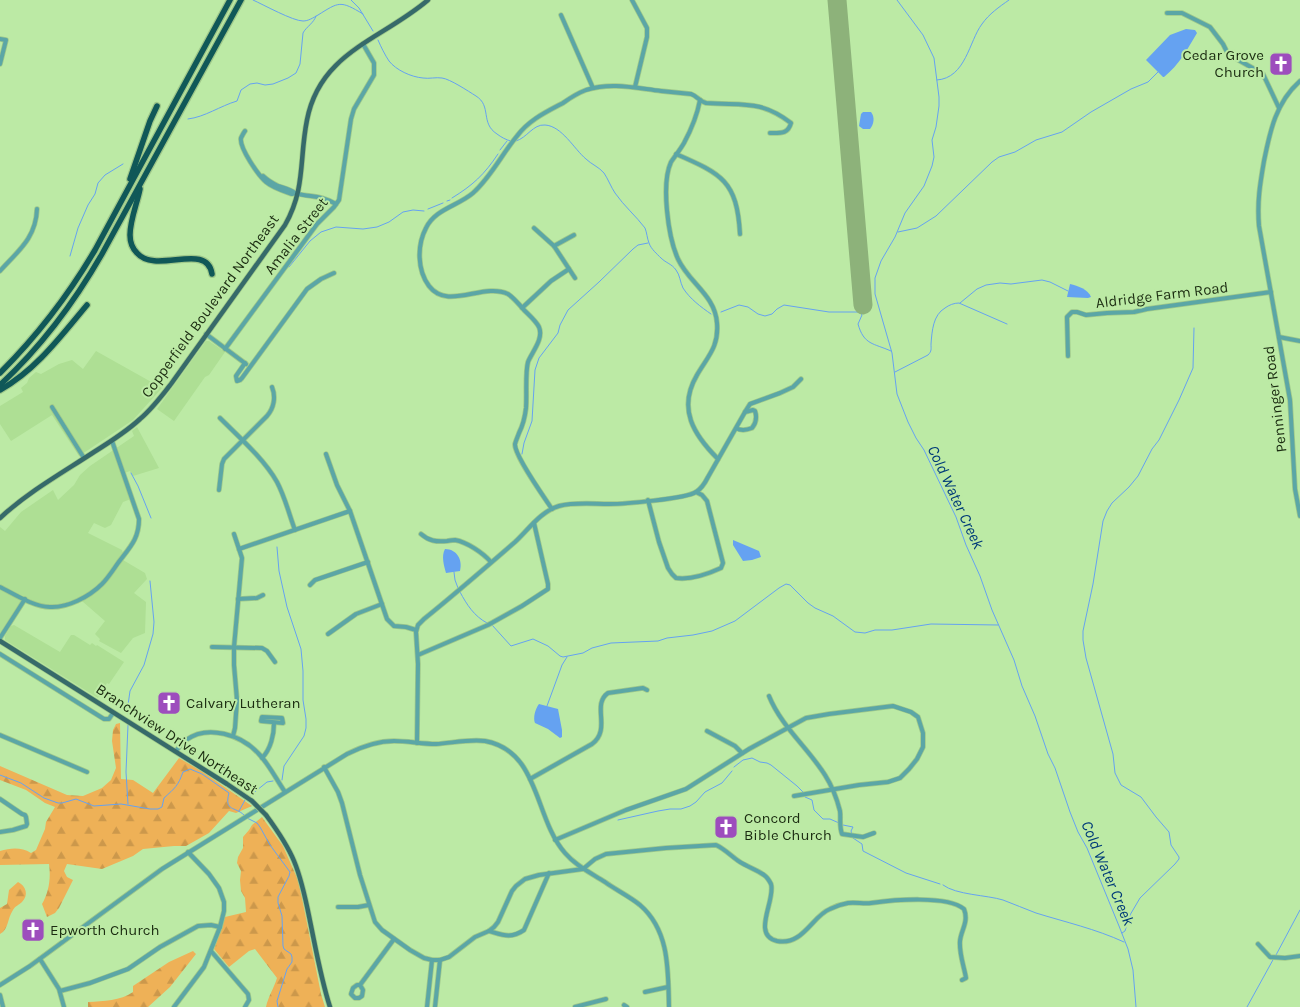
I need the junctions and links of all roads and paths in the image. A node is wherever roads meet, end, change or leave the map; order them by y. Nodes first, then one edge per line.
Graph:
1 (230, 0) edge
2 (241, 0) edge
3 (428, 0) edge
4 (632, 0) edge
5 (1167, 13) dead end
6 (561, 15) dead end
7 (0, 39) edge
8 (363, 44) junction
9 (0, 64) edge
10 (1300, 81) edge
11 (593, 88) junction
12 (635, 88) junction
13 (700, 100) junction
14 (157, 106) dead end
15 (1279, 108) junction
16 (245, 131) dead end
17 (770, 133) dead end
18 (676, 154) junction
19 (143, 180) junction
20 (296, 194) junction
21 (124, 196) junction
22 (336, 204) junction
23 (37, 209) dead end
24 (534, 228) dead end
25 (740, 234) dead end
26 (574, 235) dead end
27 (554, 246) junction
28 (569, 269) junction
29 (0, 271) edge
30 (334, 273) dead end
31 (212, 274) dead end
32 (575, 278) dead end
33 (1271, 292) junction
34 (87, 305) dead end
35 (522, 308) junction
36 (206, 334) junction
37 (1279, 337) junction
38 (1300, 341) edge
39 (225, 349) junction
40 (1068, 356) dead end
41 (245, 363) junction
42 (250, 367) junction
43 (0, 373) edge
44 (801, 379) dead end
45 (0, 385) edge
46 (272, 387) dead end
47 (0, 390) edge
48 (52, 407) dead end
49 (745, 412) junction
50 (220, 418) dead end
51 (736, 428) junction
52 (112, 441) junction
53 (243, 441) junction
54 (326, 454) dead end
55 (84, 458) junction
56 (718, 459) junction
57 (219, 490) dead end
58 (696, 492) junction
59 (648, 500) junction
60 (552, 509) junction
61 (350, 511) junction
62 (1300, 516) edge
63 (0, 518) edge
64 (534, 523) junction
65 (295, 530) junction
66 (234, 534) dead end
67 (421, 534) dead end
68 (239, 549) junction
69 (368, 562) junction
70 (491, 562) junction
71 (310, 585) dead end
72 (0, 587) edge
73 (262, 595) dead end
74 (25, 599) junction
75 (238, 599) junction
76 (382, 604) junction
77 (416, 630) junction
78 (328, 634) dead end
79 (0, 640) edge
80 (212, 647) dead end
81 (234, 647) junction
82 (0, 654) edge
83 (418, 655) junction
84 (275, 662) dead end
85 (647, 690) dead end
86 (769, 696) dead end
87 (113, 713) junction
88 (274, 723) junction
89 (788, 727) junction
90 (707, 732) dead end
91 (0, 736) edge
92 (233, 736) junction
93 (417, 744) junction
94 (176, 752) junction
95 (742, 753) junction
96 (262, 758) junction
97 (324, 767) junction
98 (87, 772) dead end
99 (530, 779) junction
100 (833, 789) junction
101 (284, 792) junction
102 (794, 796) dead end
103 (0, 799) edge
104 (0, 832) edge
105 (874, 833) dead end
106 (555, 840) junction
107 (188, 852) junction
108 (583, 869) junction
109 (549, 873) junction
110 (369, 905) junction
111 (338, 908) dead end
112 (220, 927) junction
113 (489, 931) junction
114 (394, 939) junction
115 (1258, 944) dead end
116 (211, 950) junction
117 (1300, 956) edge
118 (40, 959) junction
119 (432, 960) junction
120 (440, 960) junction
121 (962, 980) dead end
122 (0, 985) edge
123 (360, 985) dead end
124 (668, 987) junction
125 (60, 991) junction
126 (645, 992) dead end
127 (0, 995) edge
128 (606, 999) dead end
129 (177, 1006) edge
130 (3, 1007) edge
131 (64, 1007) edge
132 (245, 1007) edge
133 (330, 1007) edge
134 (427, 1007) edge
135 (435, 1007) edge
136 (578, 1007) edge
137 (669, 1007) edge

1 - 21 highway
2 - 19 highway
3 - 8 main road, Copperfield Boulevard Northeast
4 - 12 street
5 - 15 street
6 - 11 street
7 - 9 street
8 - 20 main road, Copperfield Boulevard Northeast
8 - 22 street, Amalia Street
10 - 15 street, Penninger Road
11 - 12 street
11 - 35 street
12 - 13 street
13 - 17 street
13 - 18 street
14 - 21 highway
15 - 33 street, Penninger Road
16 - 20 street
18 - 25 street
18 - 56 street
19 - 31 highway
19 - 45 highway
20 - 22 street
20 - 36 main road, Copperfield Boulevard Northeast
21 - 43 highway
22 - 39 street, Amalia Street
23 - 29 street
24 - 27 street
26 - 27 street
27 - 28 street
28 - 32 street
28 - 35 street
30 - 42 street
33 - 37 street, Penninger Road
33 - 40 street, Aldridge Farm Road
34 - 47 highway
35 - 60 street
36 - 39 street
36 - 52 main road, Copperfield Boulevard Northeast
37 - 38 street
37 - 62 street, Penninger Road
39 - 41 street
41 - 42 street
41 - 42 street
44 - 49 street
46 - 53 street
48 - 55 street
49 - 51 street
49 - 51 street
50 - 53 street
51 - 56 street
52 - 55 main road, Copperfield Boulevard Northeast
52 - 74 street
53 - 57 street
53 - 65 street
54 - 61 street
55 - 63 main road, Copperfield Boulevard Northeast
56 - 58 street
58 - 59 street
58 - 59 street
59 - 60 street
60 - 64 street
61 - 65 street
61 - 69 street
64 - 70 street
64 - 83 street
65 - 68 street
66 - 68 street
67 - 70 street
68 - 75 street
69 - 71 street
69 - 76 street
70 - 77 street
72 - 74 street
73 - 75 street
74 - 79 street
75 - 81 street
76 - 77 street
76 - 78 street
77 - 83 street
79 - 87 main road, Branchview Drive Northeast
80 - 81 street
81 - 84 street
81 - 92 street
82 - 87 street
83 - 93 street
85 - 99 street
86 - 89 street
87 - 94 main road, Branchview Drive Northeast
88 - 88 street
88 - 96 street
89 - 95 street
89 - 100 street
89 - 100 street
90 - 95 street
91 - 98 street
92 - 94 street
92 - 96 street
93 - 97 street
93 - 99 street
94 - 133 main road, Branchview Drive Northeast, bridge
95 - 106 street
96 - 101 street
97 - 101 street
97 - 110 street
99 - 106 street
100 - 102 street
100 - 105 street
101 - 107 street
103 - 104 street
106 - 108 street
107 - 112 street
107 - 118 street
108 - 109 street
108 - 121 street
108 - 124 street
109 - 113 street
109 - 113 street
110 - 111 street
110 - 114 street
112 - 116 street
112 - 125 street
113 - 120 street
114 - 119 street
114 - 123 street
115 - 117 street
116 - 129 street
116 - 132 street
118 - 122 street
118 - 125 street
119 - 120 street
119 - 134 street
120 - 135 street
124 - 126 street
124 - 137 street
125 - 131 street
127 - 130 street
128 - 136 street

